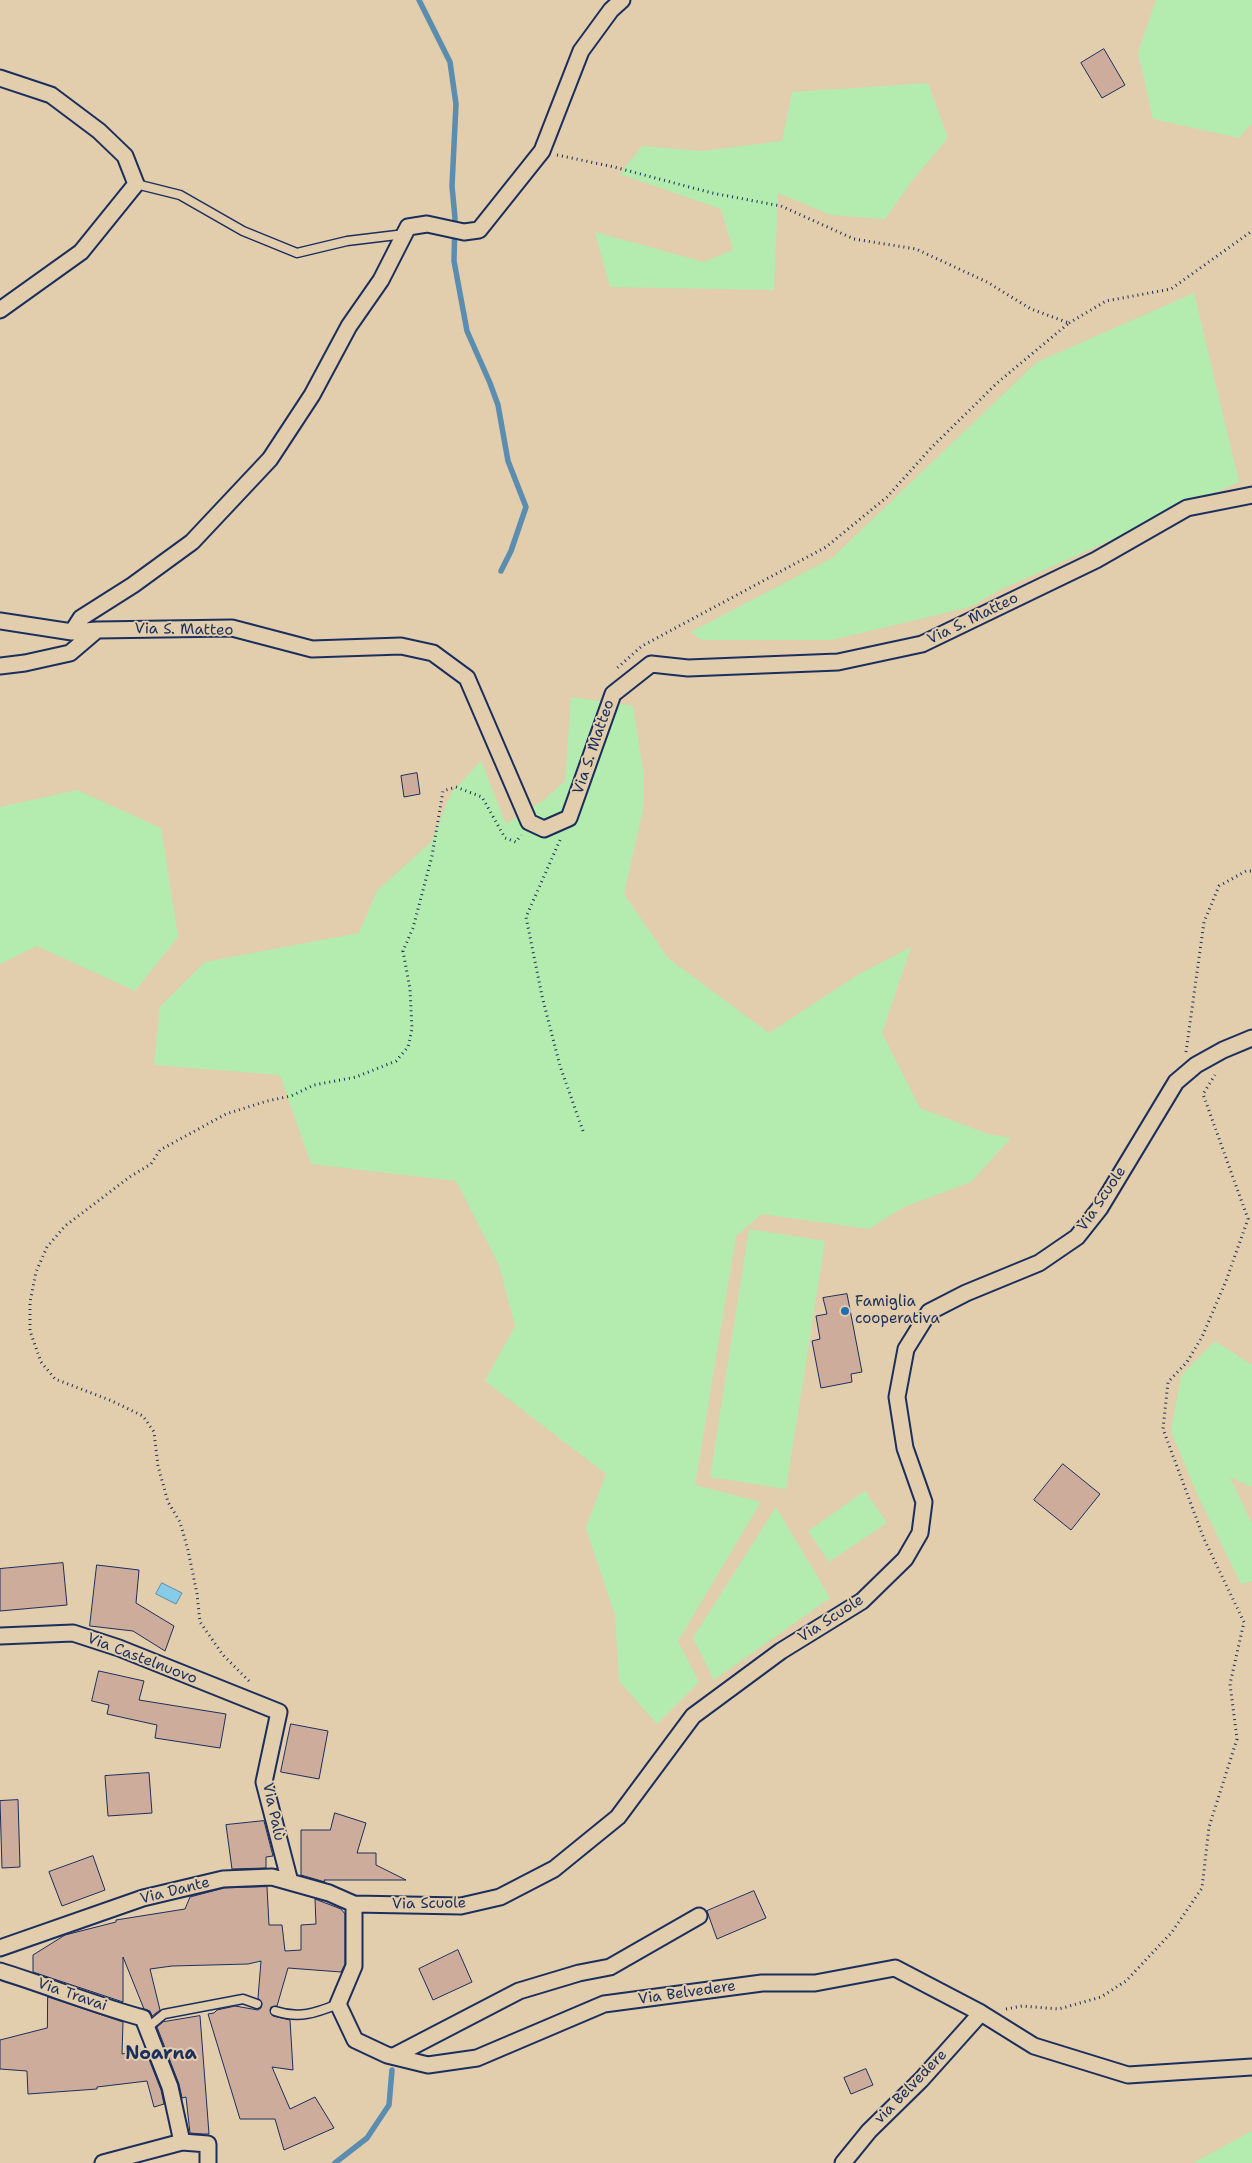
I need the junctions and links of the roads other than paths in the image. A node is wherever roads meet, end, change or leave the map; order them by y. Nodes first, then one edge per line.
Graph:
1 (622, 0) edge
2 (0, 78) edge
3 (136, 184) junction
4 (405, 234) junction
5 (0, 310) edge
6 (1252, 495) edge
7 (0, 620) edge
8 (97, 630) junction
9 (72, 632) junction
10 (0, 666) edge
11 (1252, 1038) edge
12 (0, 1636) edge
13 (279, 1712) joint
14 (290, 1882) junction
15 (354, 1904) junction
16 (699, 1916) dead end
17 (0, 1948) edge
18 (0, 1971) edge
19 (257, 2004) dead end
20 (338, 2004) junction
21 (276, 2011) dead end
22 (981, 2013) junction
23 (145, 2023) junction
24 (394, 2056) junction
25 (1252, 2067) edge
26 (182, 2142) junction
27 (104, 2163) edge
28 (208, 2163) edge
29 (843, 2163) edge

1 - 4 street
2 - 3 street
3 - 4 lane
3 - 5 street
4 - 9 street
6 - 8 street, Via S. Matteo
7 - 9 street, Via S. Matteo
8 - 9 street, Via S. Matteo
8 - 10 street
11 - 15 street, Via Scuole
12 - 13 street, Via Castelnuovo
13 - 14 street, Via Palù
14 - 15 street, Via Dante
14 - 17 street, Via Dante
15 - 20 street
16 - 24 street
18 - 23 street, Via Travai
19 - 23 lane
20 - 21 lane
20 - 24 street, Via Belvedere
22 - 24 street, Via Belvedere
22 - 25 street, Via Belvedere
22 - 29 street, via Belvedere
23 - 26 street
26 - 27 street
26 - 28 street

